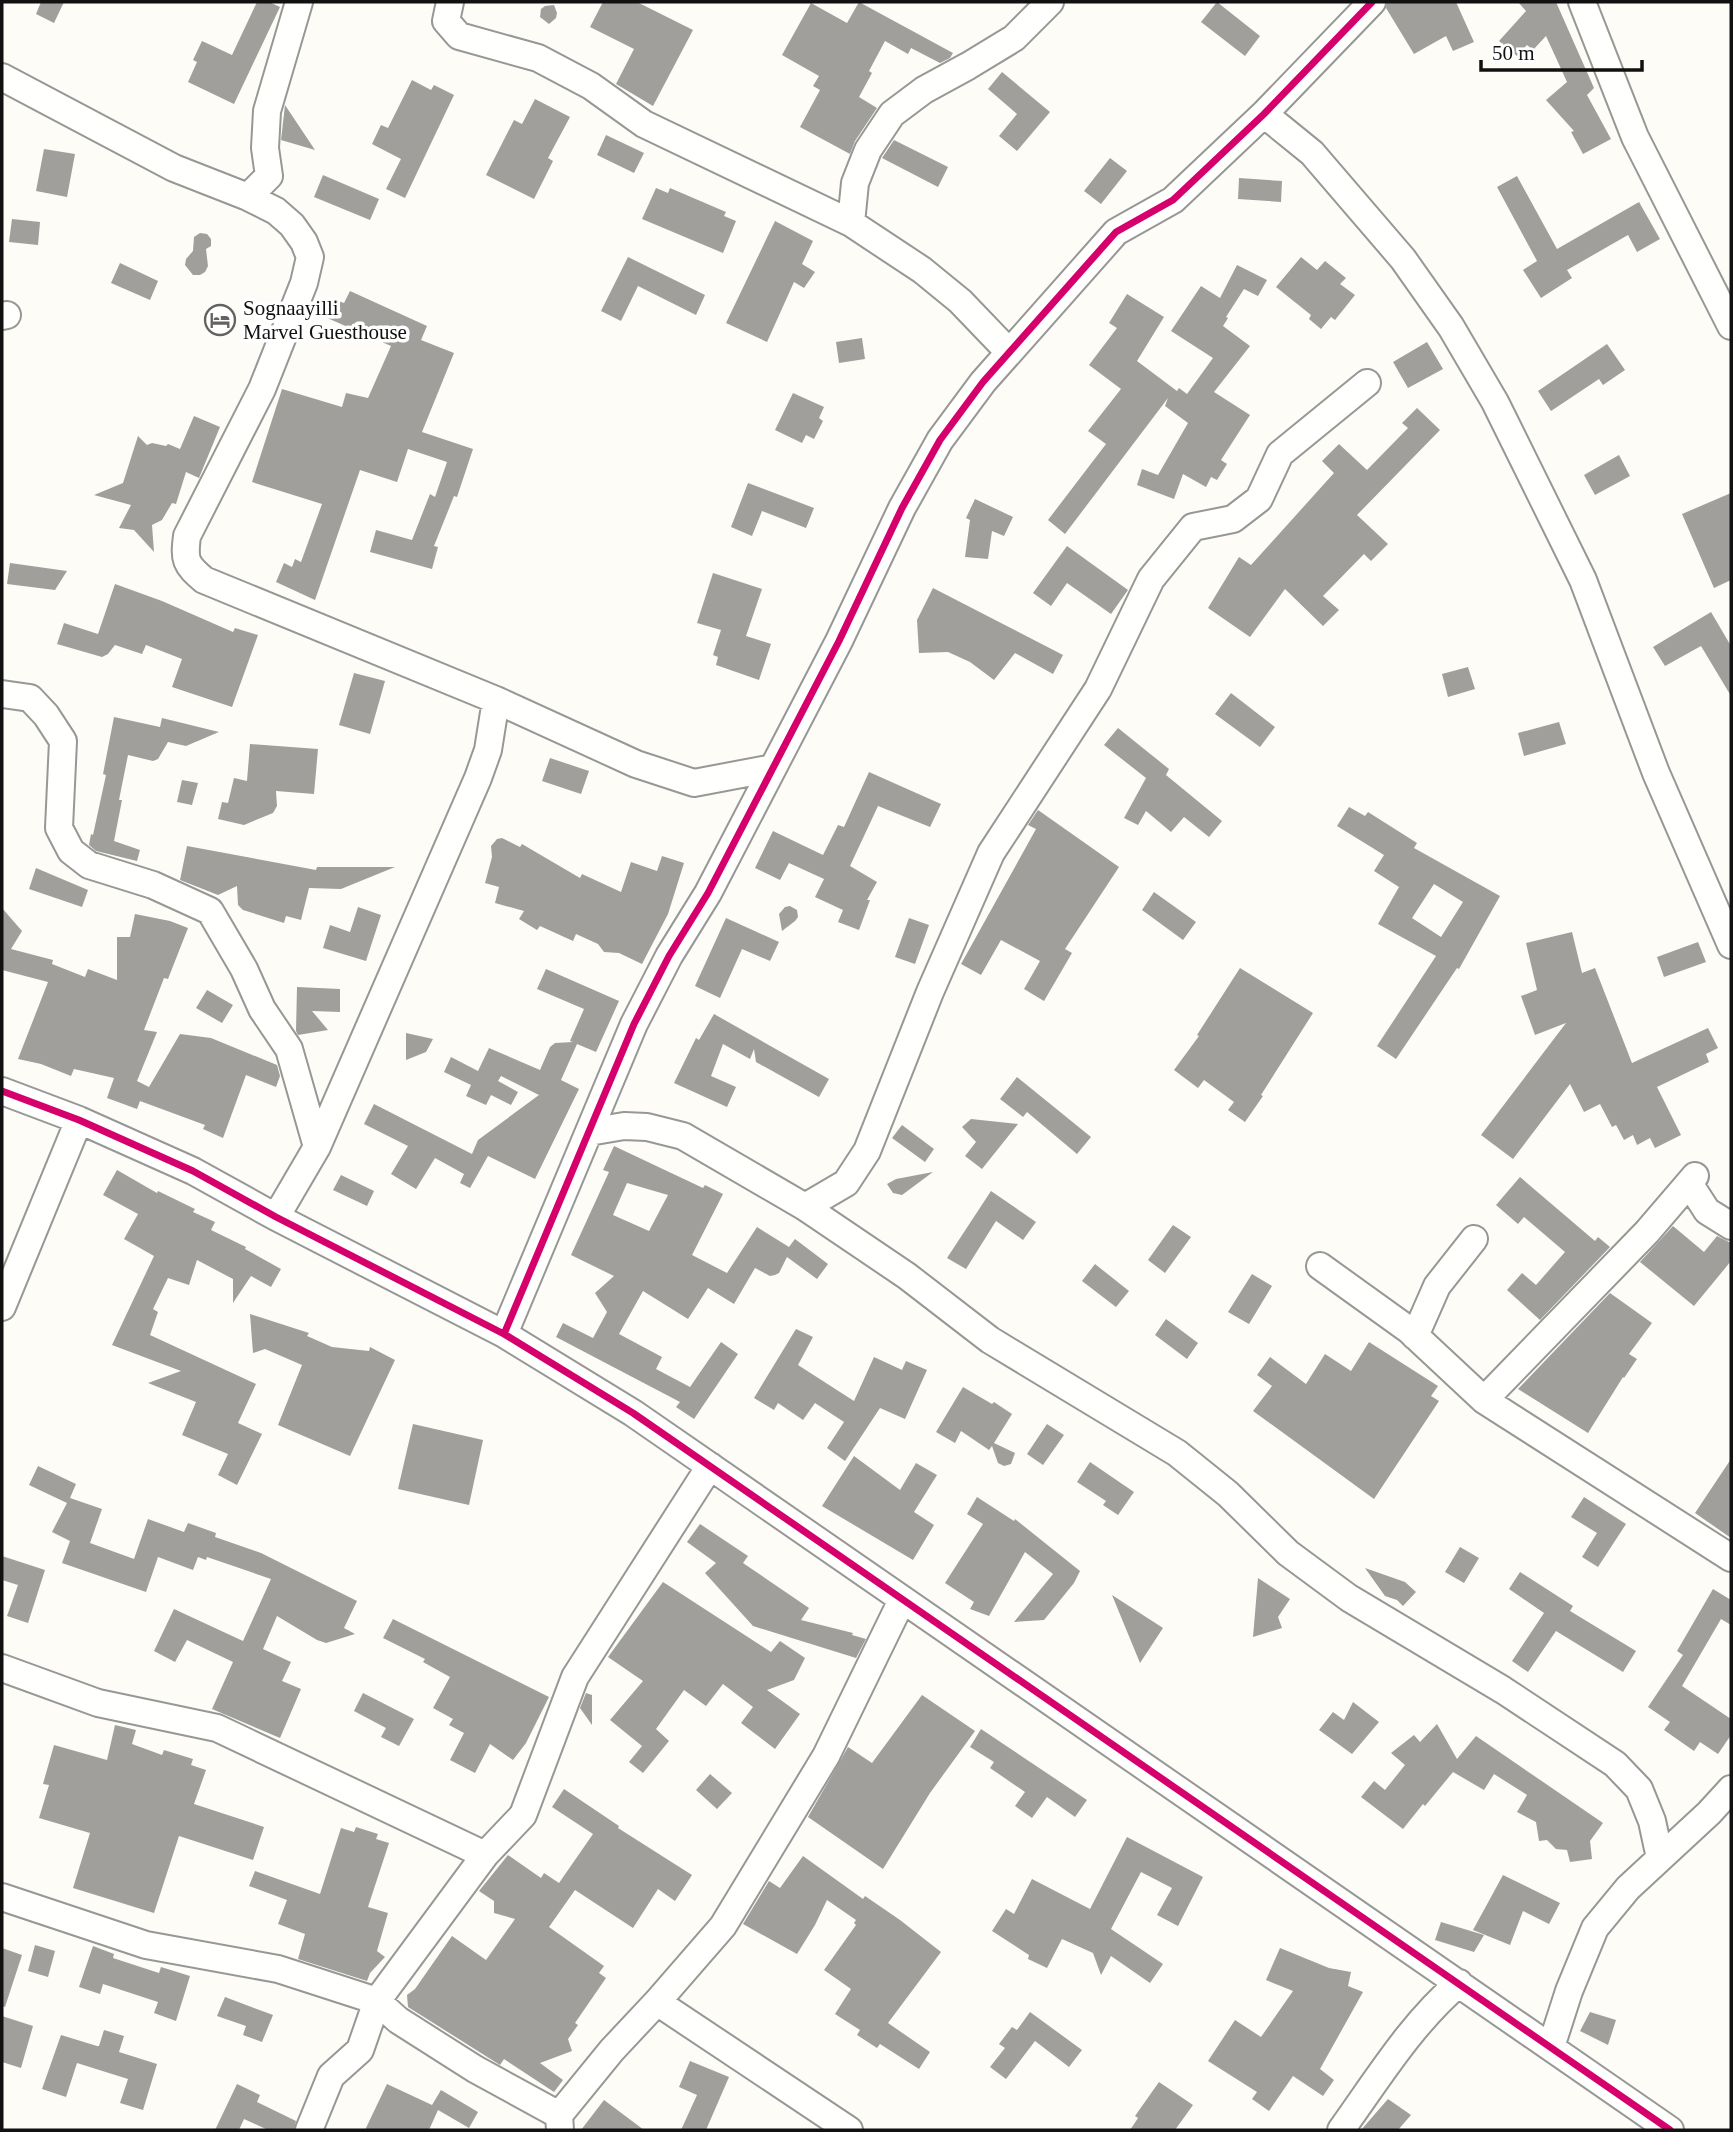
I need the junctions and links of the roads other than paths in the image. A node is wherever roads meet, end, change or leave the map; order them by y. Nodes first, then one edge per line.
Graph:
1 (299, 2) edge
2 (450, 2) edge
3 (1050, 2) edge
4 (1373, 2) edge
5 (1582, 2) edge
6 (2, 77) edge
7 (1264, 114) junction
8 (248, 197) junction
9 (851, 223) junction
10 (1731, 326) edge
11 (1009, 352) junction
12 (1367, 383) dead end
13 (2, 694) edge
14 (496, 699) junction
15 (773, 768) junction
16 (1731, 945) edge
17 (2, 1091) edge
18 (79, 1120) junction
19 (589, 1132) junction
20 (317, 1147) junction
21 (805, 1208) junction
22 (276, 1217) junction
23 (1731, 1226) edge
24 (1474, 1240) dead end
25 (1320, 1266) dead end
26 (2, 1307) edge
27 (504, 1334) junction
28 (1415, 1336) junction
29 (1484, 1400) junction
30 (710, 1466) junction
31 (1731, 1558) edge
32 (902, 1600) junction
33 (2, 1668) edge
34 (1731, 1789) edge
35 (485, 1855) junction
36 (1660, 1858) junction
37 (2, 1897) edge
38 (1458, 1983) junction
39 (377, 2001) junction
40 (657, 2002) junction
41 (1551, 2047) junction
42 (559, 2123) edge
43 (309, 2130) edge
44 (849, 2130) edge
45 (1341, 2130) edge
46 (1670, 2130) edge

1 - 8 street
2 - 9 street
3 - 9 street
4 - 7 street
5 - 10 street
6 - 8 street
7 - 11 street
7 - 16 street
8 - 14 street
9 - 11 street
11 - 15 street
12 - 21 street
13 - 20 street
14 - 15 street
14 - 20 street
15 - 19 street
17 - 18 street
18 - 22 street
18 - 26 street
19 - 21 street
19 - 27 street
20 - 22 street
21 - 36 street
22 - 27 street
23 - 29 street
24 - 28 street
25 - 28 street
27 - 30 street
28 - 29 street
29 - 31 street
30 - 32 street
30 - 35 street
32 - 38 street
32 - 40 street
33 - 35 street
34 - 36 street
35 - 39 street
36 - 41 street
37 - 39 street
38 - 41 street
38 - 45 street
39 - 42 street
39 - 43 street
40 - 42 street
40 - 44 street
41 - 46 street

